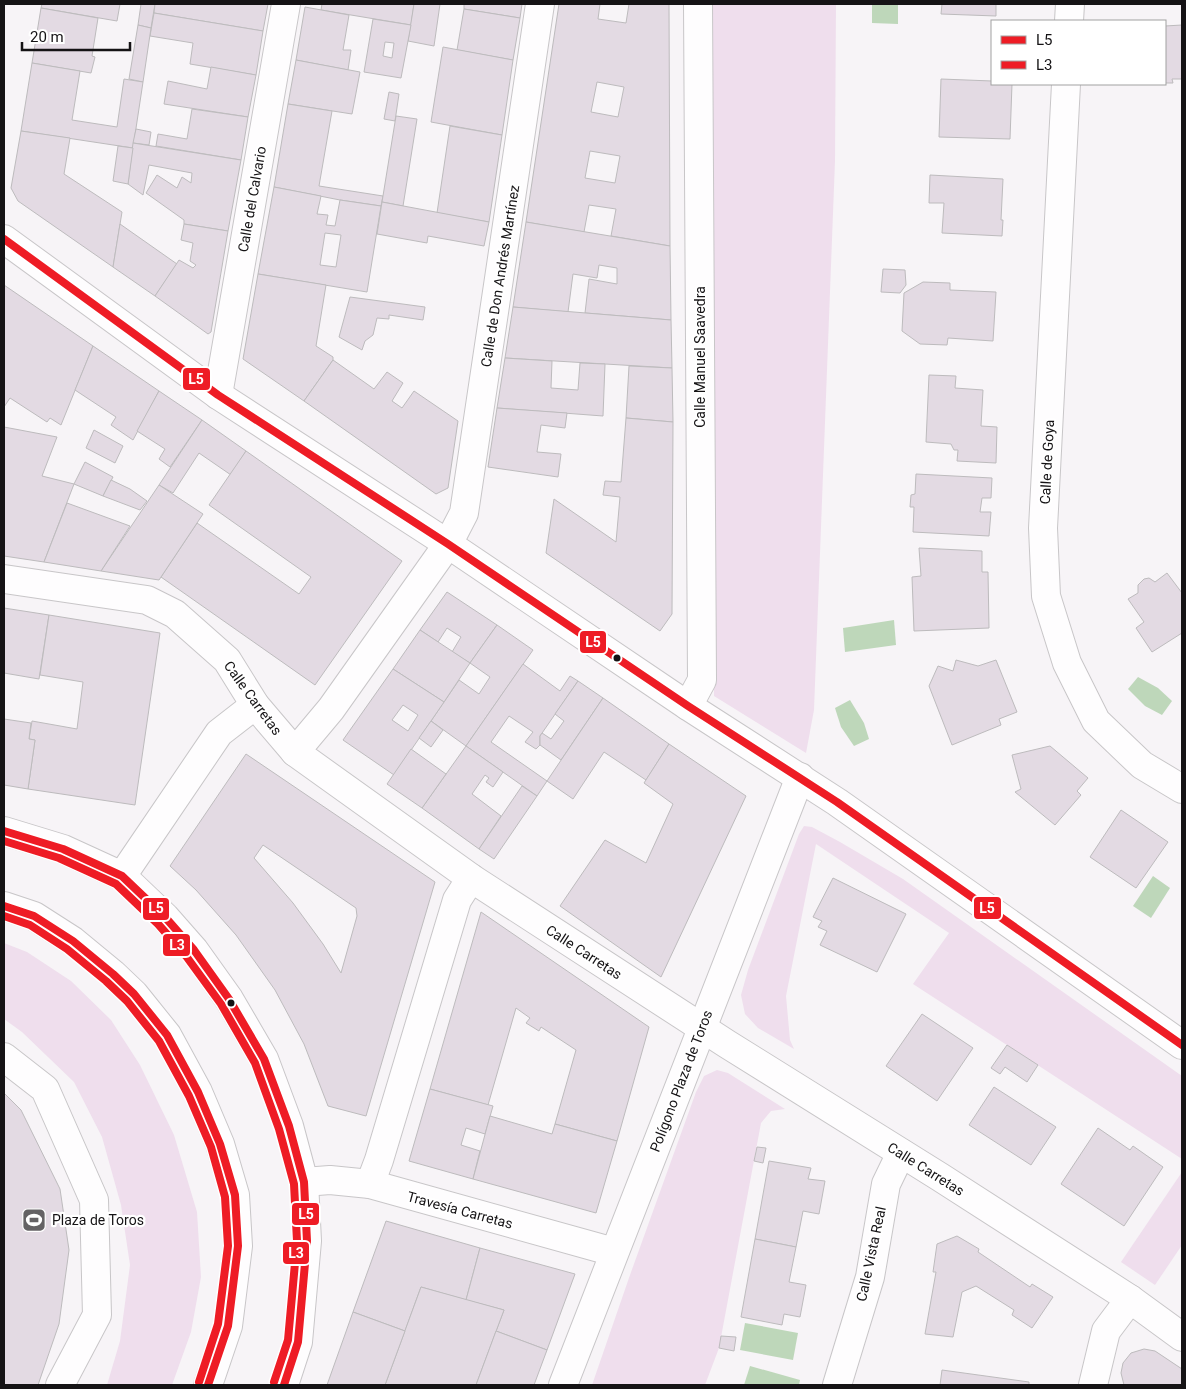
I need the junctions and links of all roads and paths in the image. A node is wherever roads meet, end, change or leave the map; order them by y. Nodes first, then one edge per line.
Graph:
1 (286, 4) edge
2 (540, 4) edge
3 (698, 4) edge
4 (1070, 4) edge
5 (1069, 20) edge
6 (1066, 85) edge
7 (4, 239) edge
8 (218, 394) junction
9 (448, 544) junction
10 (4, 579) edge
11 (255, 705) junction
12 (688, 706) junction
13 (295, 752) junction
14 (800, 778) junction
15 (1182, 789) edge
16 (4, 831) edge
17 (122, 876) junction
18 (471, 878) junction
19 (4, 906) edge
20 (701, 1027) junction
21 (1182, 1044) edge
22 (4, 1057) edge
23 (901, 1153) junction
24 (304, 1182) junction
25 (370, 1184) junction
26 (614, 1252) junction
27 (1130, 1299) junction
28 (1182, 1337) edge
29 (60, 1385) edge
30 (208, 1385) edge
31 (284, 1385) edge
32 (563, 1385) edge
33 (836, 1385) edge
34 (1093, 1385) edge

1 - 8 street, Calle del Calvario
2 - 9 street, Calle de Don Andrés Martínez
3 - 12 street, Calle Manuel Saavedra
4 - 5 street
6 - 15 street, Calle de Goya
7 - 8 street
8 - 9 street
9 - 12 street
9 - 13 street, Calle de Don Andrés Martínez
10 - 11 street, Calle Carretas
11 - 13 street, Calle Carretas
11 - 17 street
12 - 14 street
13 - 18 street, Calle Carretas
14 - 20 street, Polígono Plaza de Toros
14 - 21 street
16 - 17 street
17 - 24 street
18 - 20 street, Calle Carretas
18 - 25 street
19 - 30 street
20 - 23 street, Calle Carretas
20 - 26 street, Polígono Plaza de Toros
22 - 29 street
23 - 27 street, Calle Carretas
23 - 33 street, Calle Vista Real
24 - 25 street, Travesía Carretas
24 - 31 street
25 - 26 street, Travesía Carretas
26 - 32 street, Polígono Plaza de Toros
27 - 28 street, Calle Carretas
27 - 34 street

